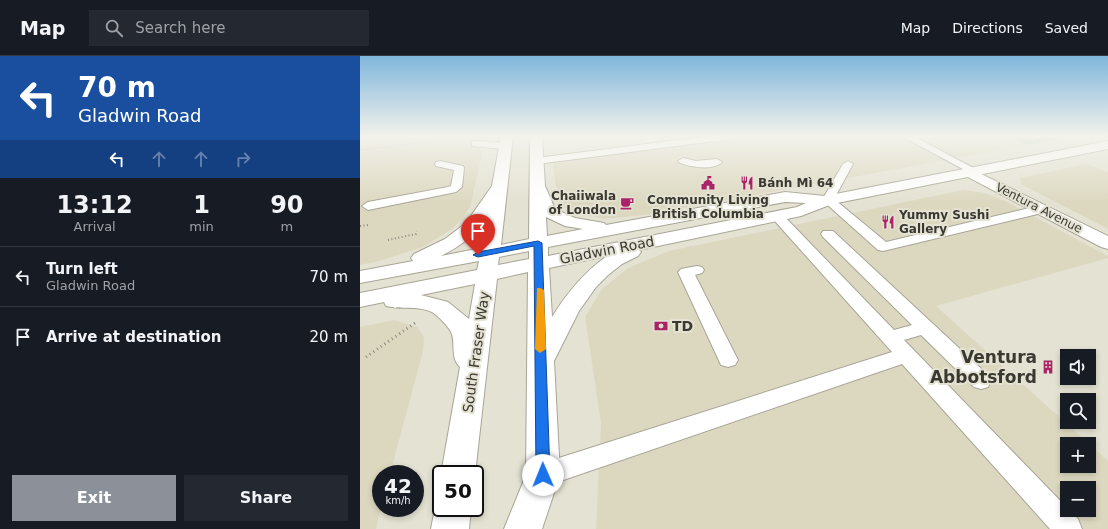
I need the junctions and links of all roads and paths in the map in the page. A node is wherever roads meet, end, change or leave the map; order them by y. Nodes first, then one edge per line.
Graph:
1 (502, 158) edge
2 (560, 158) edge
3 (948, 158) edge
4 (1043, 158) edge
5 (537, 161) joint
6 (683, 161) dead end
7 (717, 162) dead end
8 (440, 164) dead end
9 (848, 164) dead end
10 (974, 172) junction
11 (500, 185) junction
12 (537, 185) junction
13 (828, 200) junction
14 (368, 206) dead end
15 (1042, 209) junction
16 (777, 216) junction
17 (417, 230) dead end
18 (659, 230) junction
19 (828, 234) dead end
20 (402, 237) junction
21 (407, 239) dead end
22 (388, 240) dead end
23 (1108, 243) edge
24 (539, 254) junction
25 (488, 264) junction
26 (697, 270) dead end
27 (363, 276) edge
28 (360, 302) edge
29 (417, 322) dead end
30 (924, 327) junction
31 (890, 338) junction
32 (907, 355) junction
33 (366, 357) dead end
34 (728, 360) dead end
35 (540, 362) junction
36 (981, 381) dead end
37 (471, 382) junction
38 (459, 465) edge
39 (543, 475) junction
40 (452, 517) edge
41 (450, 529) edge
42 (523, 529) edge
43 (1068, 529) edge

1 - 11 main road, South Fraser Way
2 - 5 lane
3 - 10 lane
4 - 10 main road, Gladwin Road
5 - 12 main road
6 - 7 lane
8 - 14 lane
9 - 13 lane
10 - 13 main road, Gladwin Road
10 - 15 main road, Ventura Avenue
11 - 25 main road, South Fraser Way
11 - 27 main road
12 - 18 main road
12 - 24 main road
13 - 15 lane
13 - 16 main road, Gladwin Road
13 - 18 main road, Gladwin Road
15 - 23 main road, Ventura Avenue
16 - 18 main road, Gladwin Road
16 - 31 lane
17 - 20 path
18 - 24 main road, Gladwin Road
18 - 35 main road
19 - 30 lane
20 - 21 path
20 - 22 path
24 - 25 main road, Gladwin Road
24 - 35 main road
25 - 27 main road, Gladwin Road
25 - 28 main road, Gladwin Road
25 - 37 main road, South Fraser Way
26 - 34 lane
28 - 37 main road
29 - 33 path
30 - 31 lane
30 - 36 lane
31 - 32 lane
32 - 39 lane
32 - 43 lane
35 - 39 main road
37 - 38 main road, South Fraser Way
39 - 42 main road
40 - 41 main road

